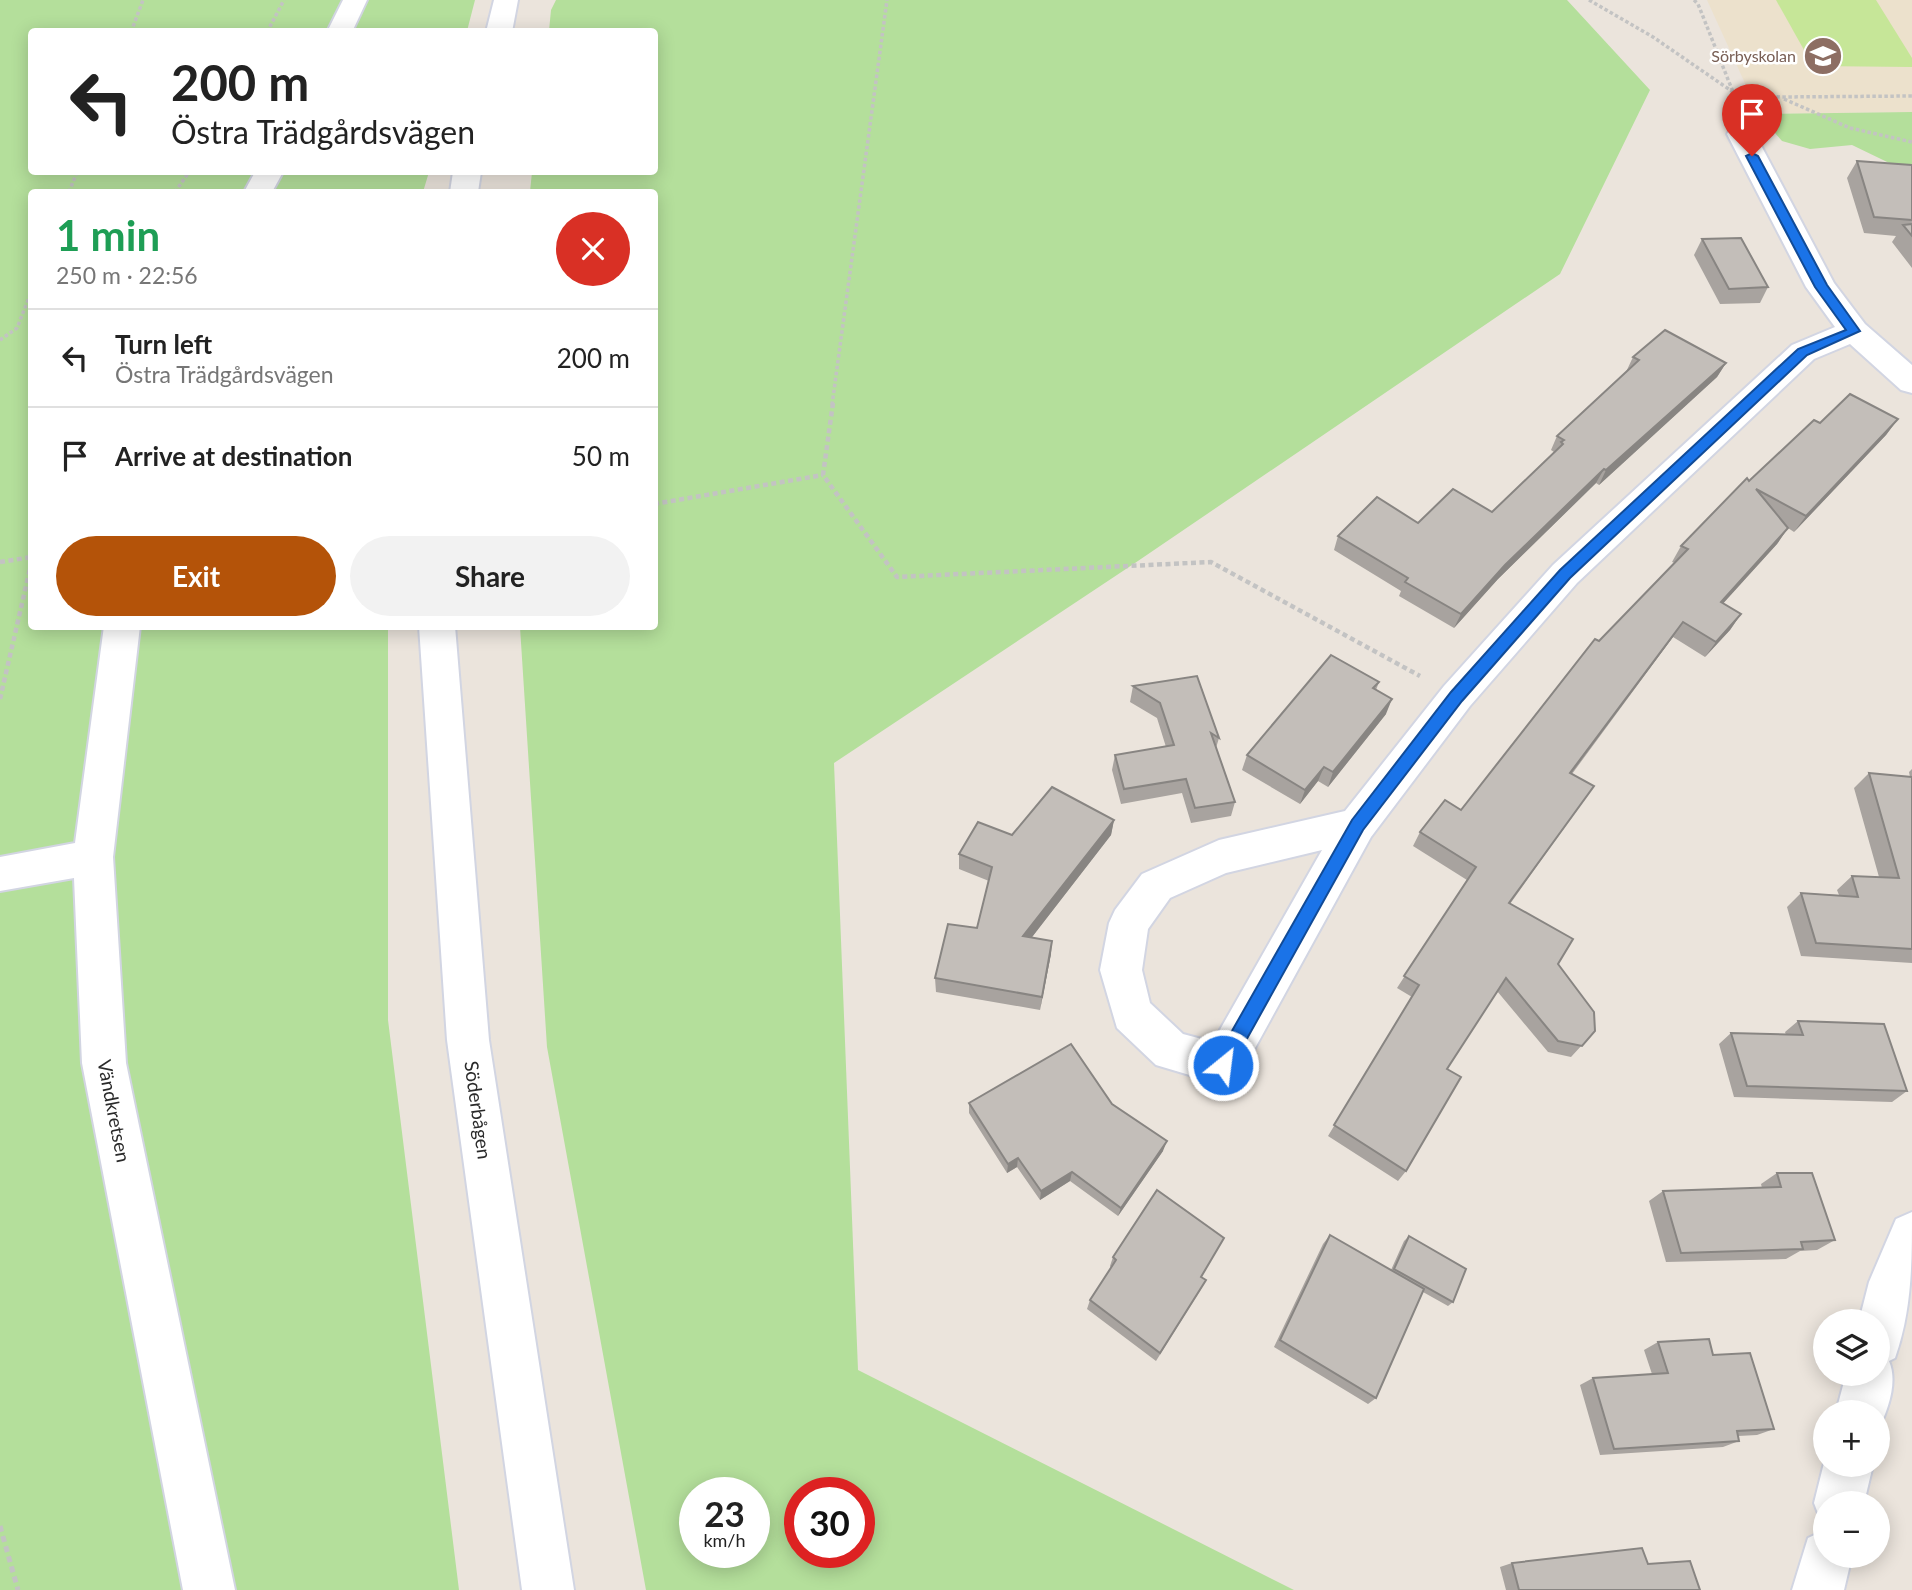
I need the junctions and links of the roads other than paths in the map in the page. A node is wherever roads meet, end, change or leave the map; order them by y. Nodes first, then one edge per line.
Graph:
1 (355, 0) edge
2 (506, 0) edge
3 (341, 28) edge
4 (500, 28) edge
5 (1741, 134) road end
6 (1854, 331) junction
7 (1912, 382) edge
8 (121, 630) edge
9 (437, 630) edge
10 (1357, 825) junction
11 (93, 857) junction
12 (0, 874) edge
13 (1912, 1235) edge
14 (1886, 1309) edge
15 (1823, 1568) edge
16 (209, 1590) edge
17 (548, 1590) edge
18 (1818, 1590) edge

1 - 3 street
2 - 4 street
5 - 6 street
6 - 7 street
6 - 10 street
8 - 11 street, Vändkretsen
9 - 17 street, Söderbågen
10 - 10 street
11 - 12 street
11 - 16 street, Vändkretsen
13 - 14 street
15 - 18 street

